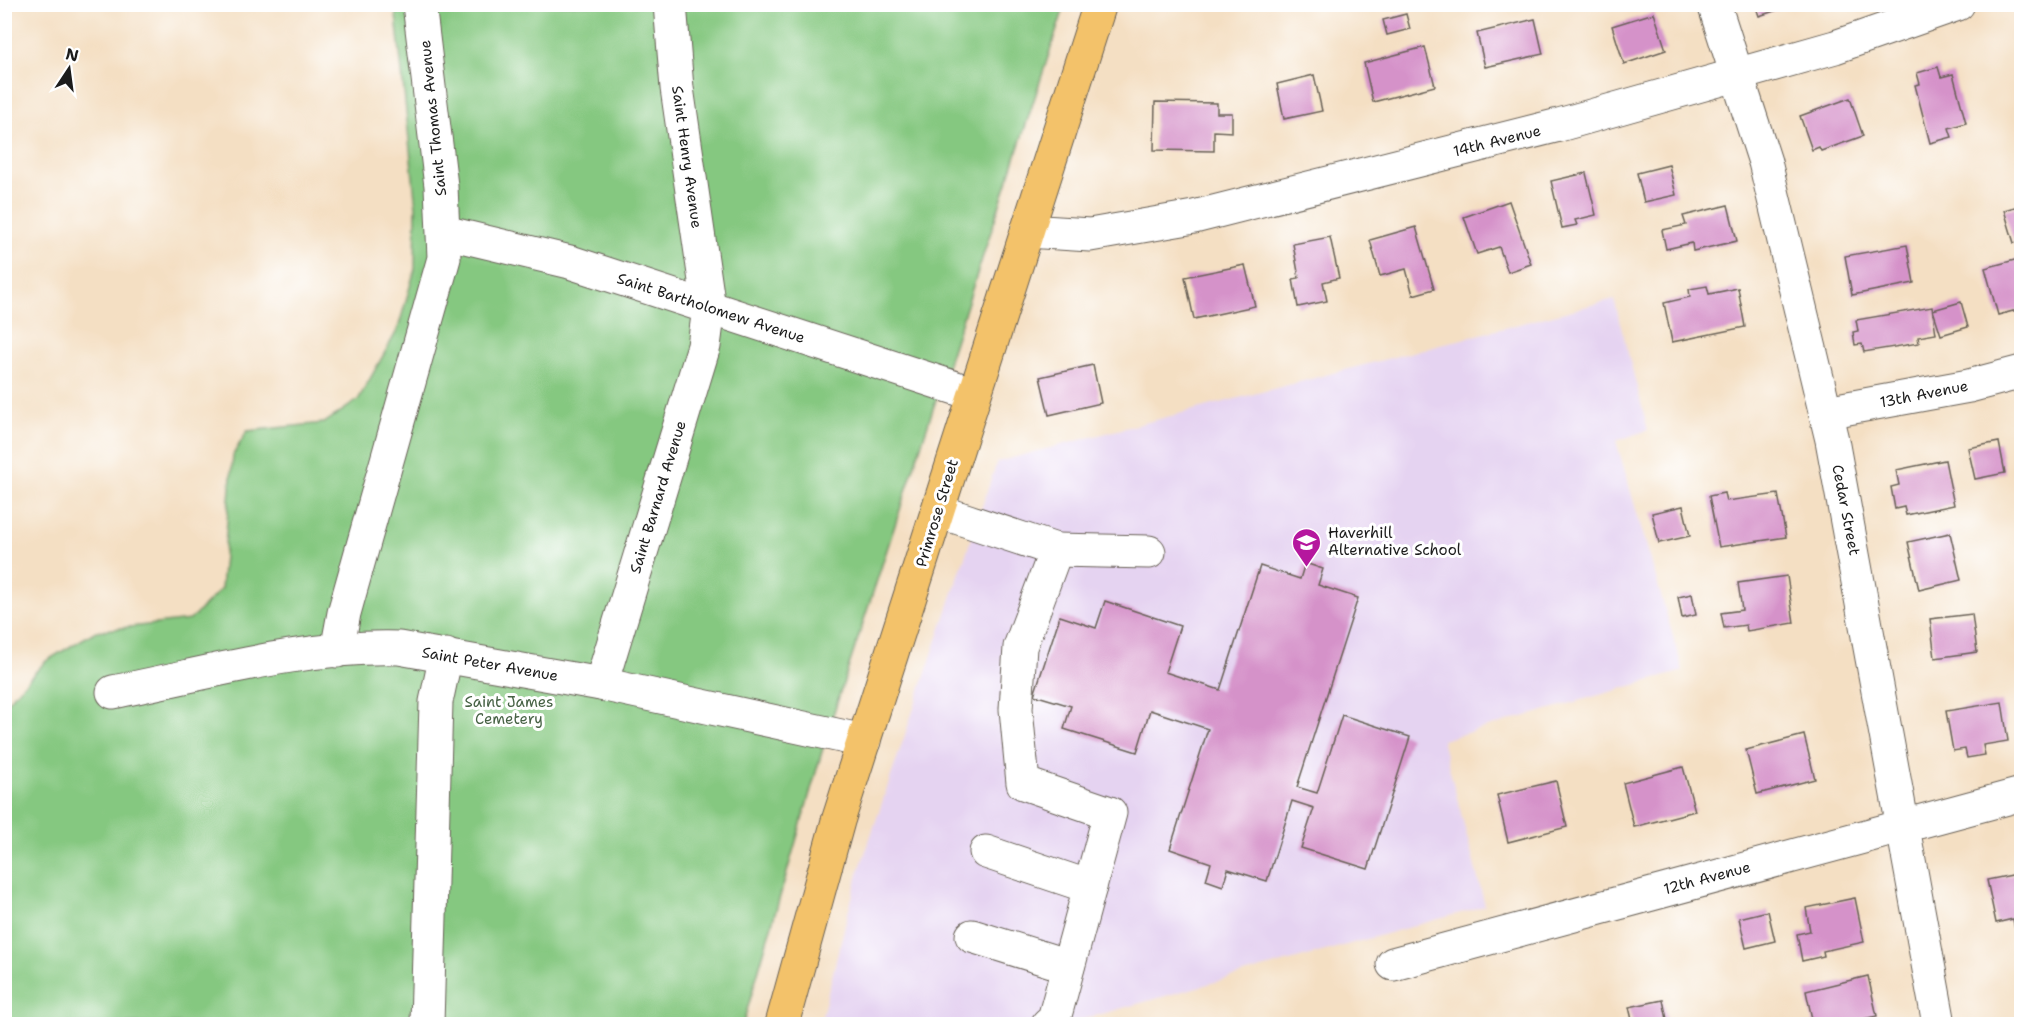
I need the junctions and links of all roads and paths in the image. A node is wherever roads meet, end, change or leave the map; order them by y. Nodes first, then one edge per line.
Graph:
1 (419, 4) edge
2 (670, 4) edge
3 (1100, 4) edge
4 (1714, 4) edge
5 (1958, 4) edge
6 (1737, 75) junction
7 (1027, 231) junction
8 (444, 232) junction
9 (709, 308) junction
10 (2022, 372) edge
11 (974, 394) junction
12 (1826, 412) junction
13 (938, 510) junction
14 (1056, 550) junction
15 (1149, 552) dead end
16 (337, 651) junction
17 (446, 656) junction
18 (600, 684) junction
19 (113, 692) dead end
20 (864, 741) junction
21 (2022, 794) edge
22 (1904, 825) junction
23 (986, 852) dead end
24 (1090, 887) junction
25 (972, 936) dead end
26 (1393, 964) dead end
27 (1068, 966) junction
28 (427, 1024) edge
29 (782, 1024) edge
30 (1048, 1024) edge
31 (1939, 1024) edge

1 - 8 street, Saint Thomas Avenue
2 - 9 street, Saint Henry Avenue
3 - 7 main road, Primrose Street
4 - 6 street, Cedar Street
5 - 6 street, 14th Avenue
6 - 7 street, 14th Avenue
6 - 12 street, Cedar Street
7 - 11 main road, Primrose Street
8 - 9 street, Saint Bartholomew Avenue
8 - 16 street, Saint Thomas Avenue
9 - 11 street, Saint Bartholomew Avenue
9 - 18 street, Saint Barnard Avenue
10 - 12 street, 13th Avenue
11 - 13 main road, Primrose Street
12 - 22 street, Cedar Street
13 - 14 street
13 - 20 main road, Primrose Street
14 - 15 street
14 - 24 street
16 - 17 street, Saint Peter Avenue
16 - 19 street, Saint Peter Avenue
17 - 18 street, Saint Peter Avenue
17 - 28 street
18 - 20 street, Saint Peter Avenue
20 - 29 main road, Primrose Street
21 - 22 street, 12th Avenue
22 - 26 street, 12th Avenue
22 - 31 street, Cedar Street
23 - 24 street
24 - 27 street
25 - 27 street
27 - 30 street

